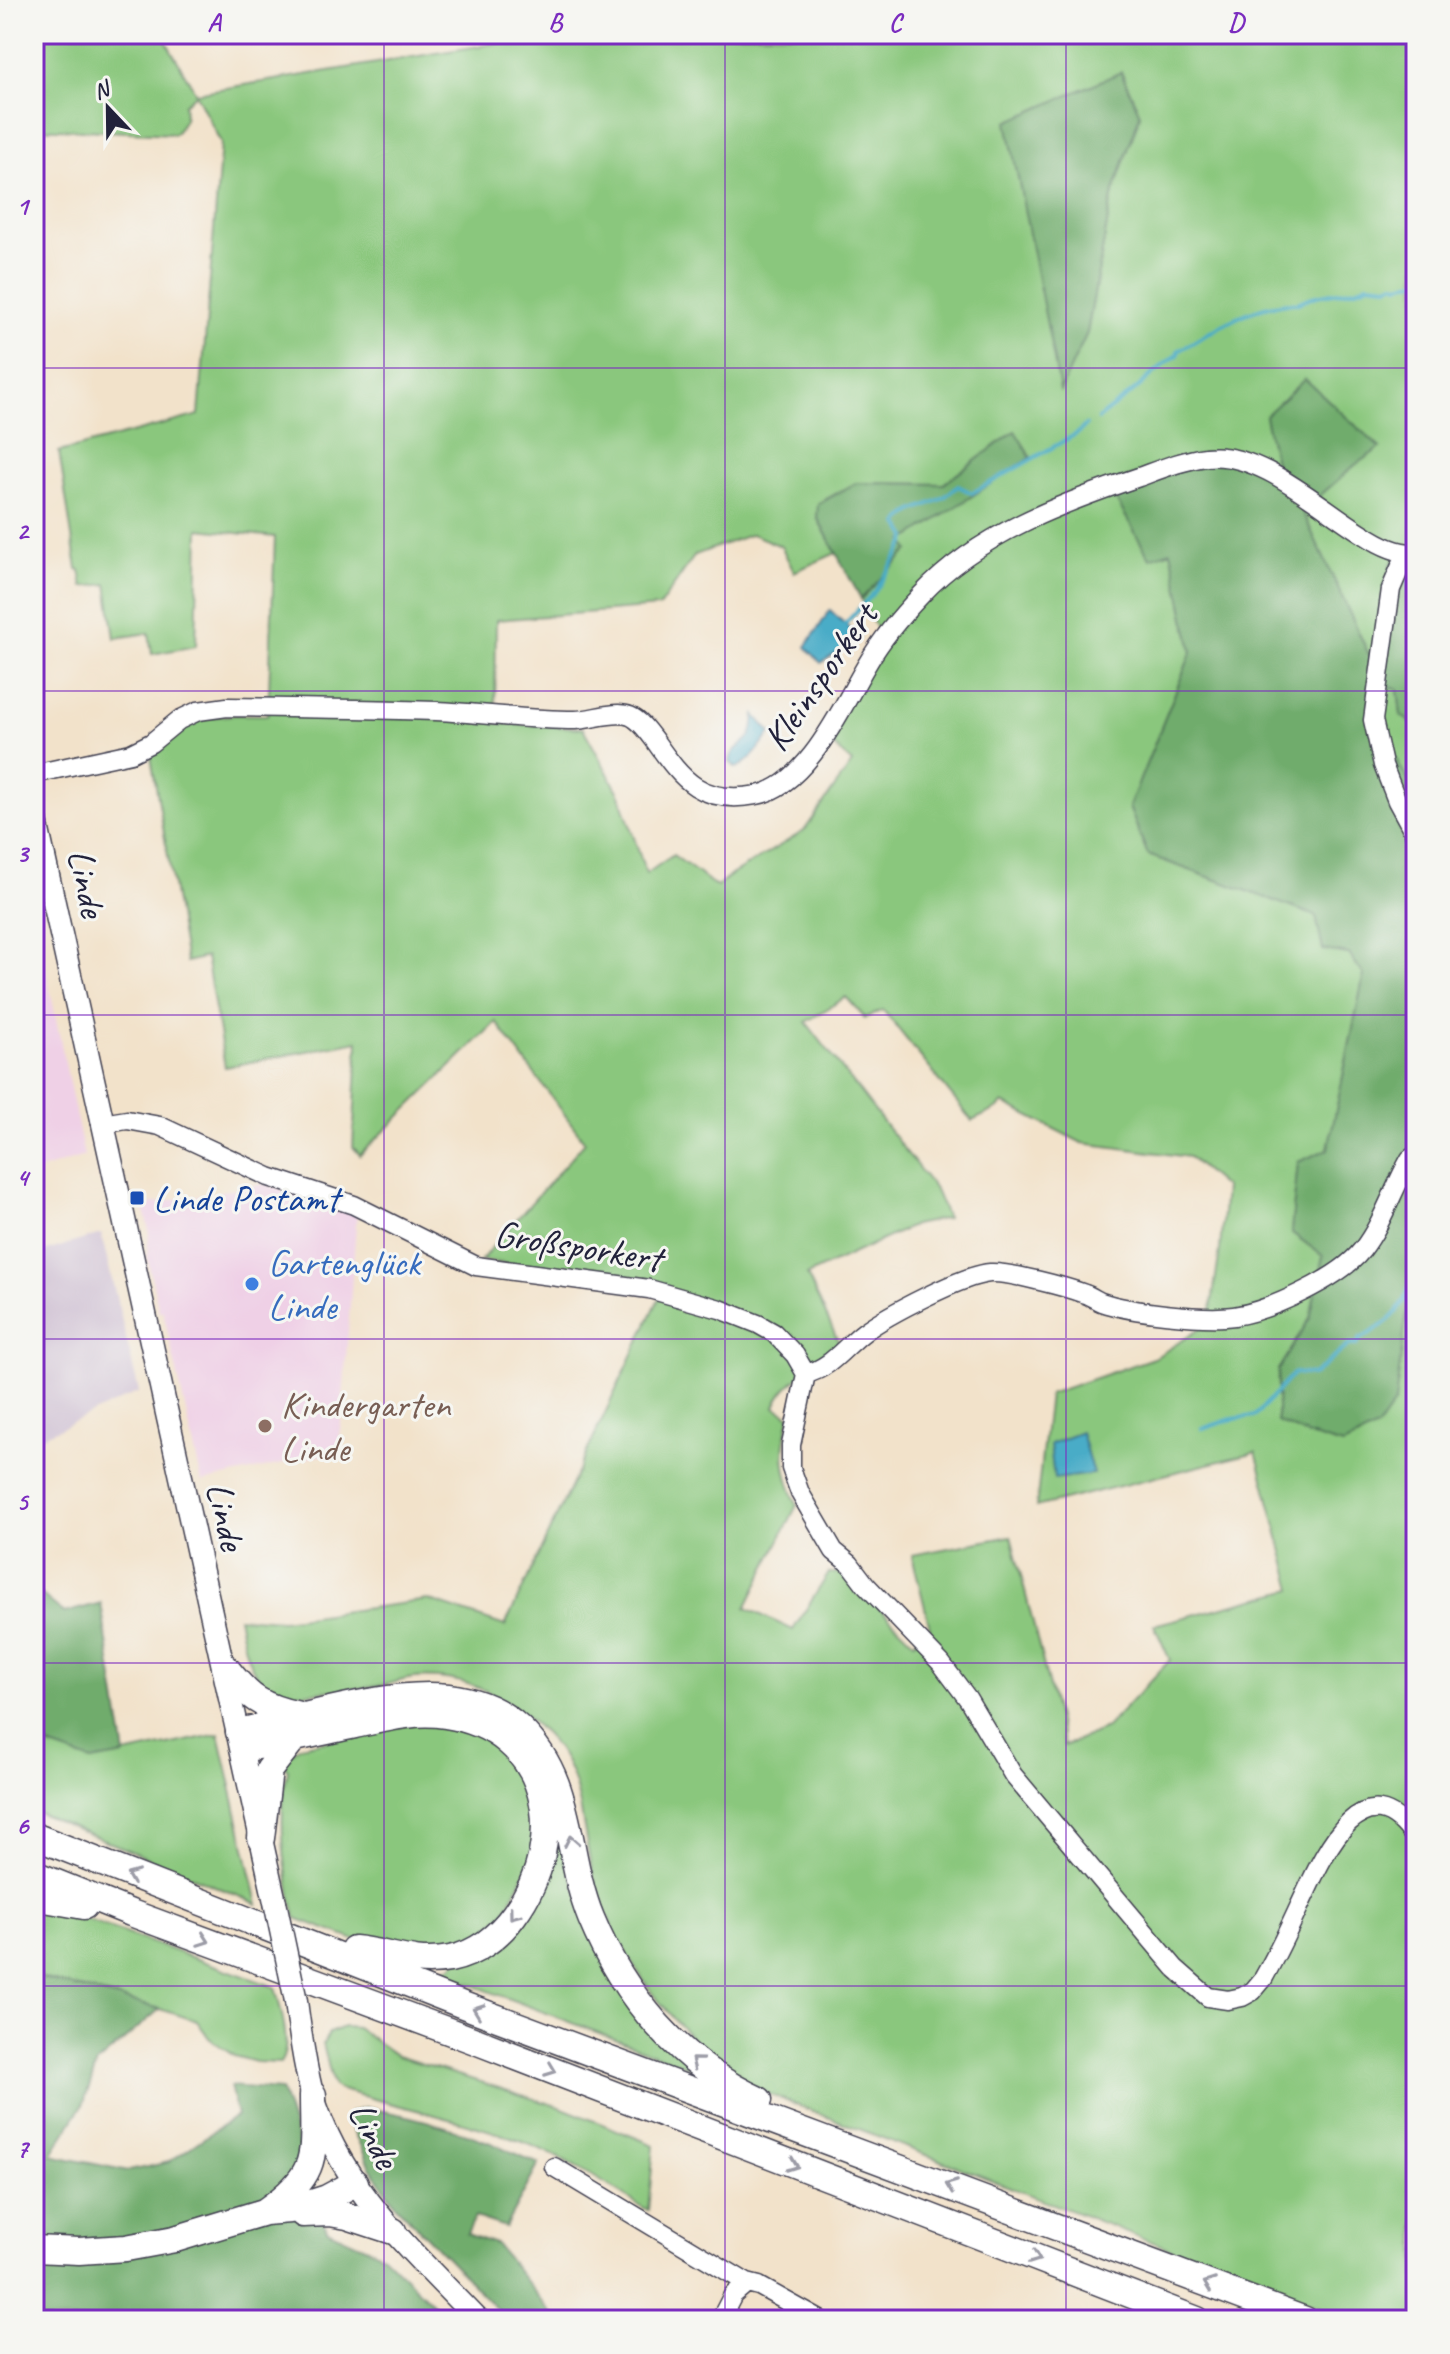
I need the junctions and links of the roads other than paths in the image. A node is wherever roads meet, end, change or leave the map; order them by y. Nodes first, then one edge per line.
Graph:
1 (1411, 553) edge
2 (34, 774) edge
3 (34, 812) edge
4 (1416, 836) edge
5 (102, 1124) junction
6 (1416, 1155) edge
7 (806, 1374) junction
8 (225, 1667) junction
9 (300, 1727) junction
10 (240, 1741) junction
11 (34, 1836) edge
12 (261, 1838) junction
13 (1416, 1839) edge
14 (34, 1874) edge
15 (34, 1897) edge
16 (131, 1913) junction
17 (309, 1945) junction
18 (313, 2095) junction
19 (836, 2143) junction
20 (554, 2167) dead end
21 (351, 2177) junction
22 (288, 2203) junction
23 (388, 2226) junction
24 (34, 2249) edge
25 (747, 2283) junction
26 (478, 2320) edge
27 (720, 2320) edge
28 (820, 2320) edge
29 (1197, 2320) edge
30 (1305, 2320) edge

1 - 2 street, Kleinsporkert
1 - 4 street
3 - 5 main road, Linde
5 - 7 street, Großsporkert
5 - 8 main road, Linde
6 - 7 street
7 - 13 street
8 - 9 highway
8 - 10 main road, Linde
9 - 10 highway
9 - 12 highway
9 -> 17 highway
19 -> 9 highway
10 - 12 main road, Linde
17 -> 11 highway
12 - 18 main road, Linde, bridge
14 - 16 highway
15 - 16 highway
16 -> 29 highway
19 -> 17 highway
18 - 21 main road, Linde
18 - 22 highway
30 -> 19 highway
20 - 25 street
21 - 22 highway
21 - 23 main road, Linde
22 - 23 highway
22 - 24 highway
23 - 26 main road, Linde
25 - 27 street
25 - 28 street

